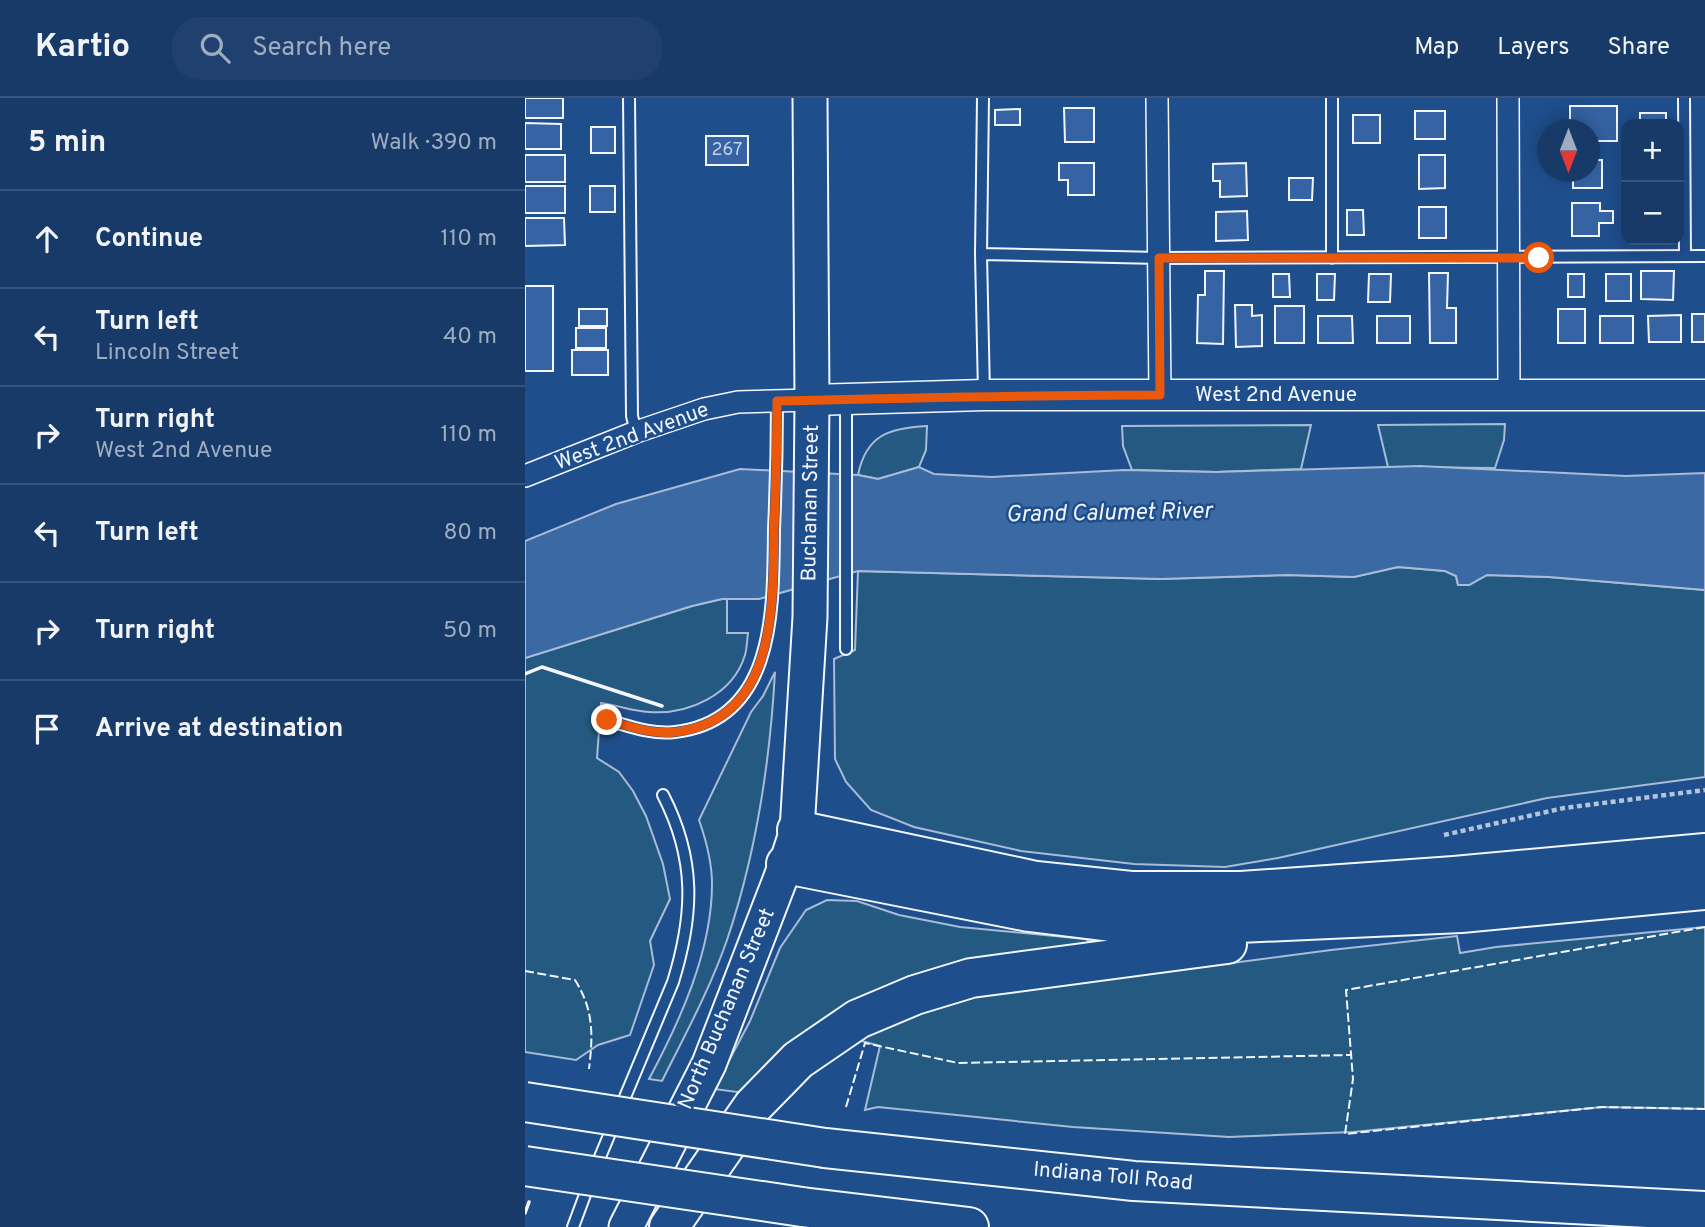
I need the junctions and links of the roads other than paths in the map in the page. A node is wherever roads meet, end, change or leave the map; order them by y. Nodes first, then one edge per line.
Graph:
1 (629, 98) edge
2 (810, 98) edge
3 (983, 98) edge
4 (1157, 98) edge
5 (1332, 98) edge
6 (1508, 98) edge
7 (1684, 98) edge
8 (981, 254) junction
9 (1685, 255) junction
10 (1705, 256) edge
11 (1159, 258) junction
12 (1332, 258) junction
13 (1508, 258) junction
14 (984, 395) junction
15 (1160, 395) junction
16 (1510, 395) junction
17 (1705, 395) edge
18 (777, 401) junction
19 (812, 413) junction
20 (846, 414) junction
21 (636, 432) junction
22 (525, 476) edge
23 (846, 649) dead end
24 (607, 720) dead end
25 (663, 795) dead end
26 (792, 847) junction
27 (1705, 853) edge
28 (1705, 890) edge
29 (1461, 913) junction
30 (525, 1102) edge
31 (525, 1166) edge
32 (1705, 1211) edge
33 (573, 1227) edge
34 (626, 1227) edge
35 (669, 1227) edge
36 (969, 1227) edge

1 - 21 lane
2 - 19 main road, Buchanan Street
3 - 8 lane
4 - 11 street
5 - 12 lane
6 - 13 street
7 - 9 lane
8 - 11 lane
8 - 14 lane
9 - 10 lane
9 - 13 lane
11 - 12 lane
11 - 15 street
12 - 13 lane
13 - 16 street
14 - 15 street, West 2nd Avenue
14 - 20 street, West 2nd Avenue
15 - 16 street, West 2nd Avenue
16 - 17 street, West 2nd Avenue
18 - 19 street, West 2nd Avenue
18 - 21 street, West 2nd Avenue
18 - 24 lane
19 - 20 street, West 2nd Avenue
19 - 26 main road, Buchanan Street
20 - 23 lane
21 - 22 street, West 2nd Avenue
25 - 33 lane
26 - 27 highway
26 - 29 highway
26 - 34 main road, North Buchanan Street
28 - 29 highway
29 - 35 highway
30 - 32 highway, Indiana Toll Road, bridge
31 - 36 highway, bridge

